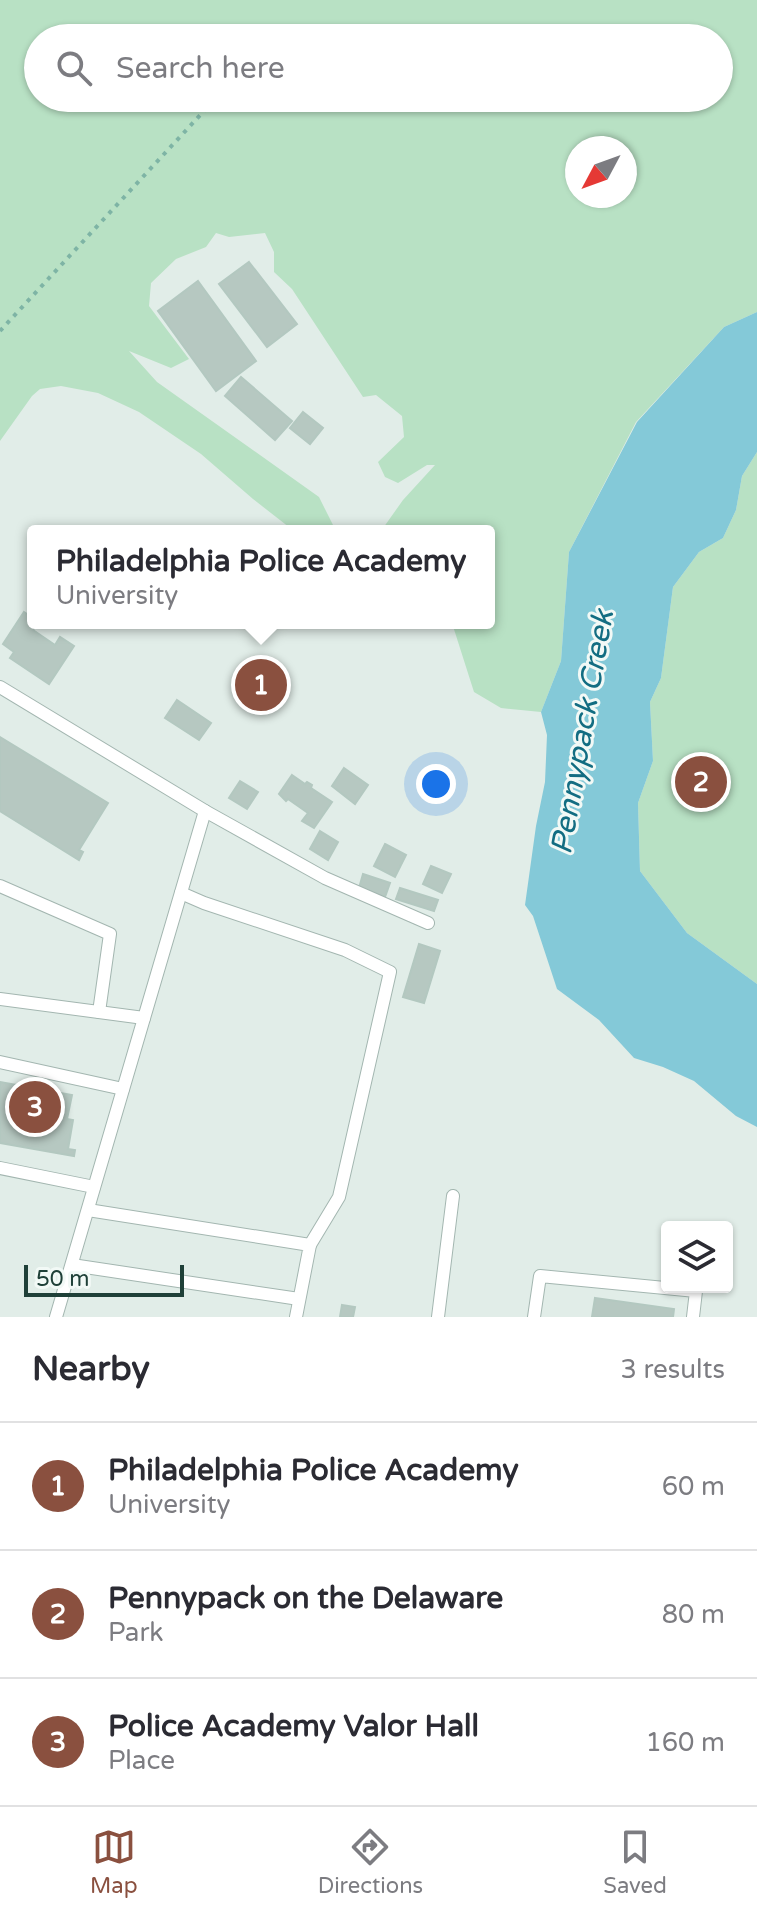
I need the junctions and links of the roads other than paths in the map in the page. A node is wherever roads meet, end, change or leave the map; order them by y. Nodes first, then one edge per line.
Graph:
1 (0, 687) edge
2 (205, 811) junction
3 (0, 886) edge
4 (181, 893) junction
5 (428, 923) dead end
6 (0, 999) edge
7 (99, 1012) junction
8 (144, 1018) junction
9 (0, 1062) edge
10 (123, 1089) junction
11 (0, 1168) edge
12 (94, 1187) junction
13 (453, 1196) dead end
14 (88, 1210) junction
15 (310, 1245) junction
16 (72, 1265) junction
17 (299, 1299) junction
18 (56, 1317) edge
19 (296, 1317) edge
20 (438, 1317) edge
21 (534, 1317) edge
22 (693, 1317) edge

1 - 2 lane
2 - 4 lane
2 - 5 lane
3 - 7 lane
4 - 8 lane
4 - 15 lane
6 - 7 lane
7 - 8 lane
8 - 10 lane
9 - 10 lane
10 - 12 lane
11 - 12 lane
12 - 14 lane
13 - 20 lane
14 - 15 lane
14 - 16 lane
15 - 17 lane
16 - 17 lane
16 - 18 lane
17 - 19 lane
21 - 22 lane

